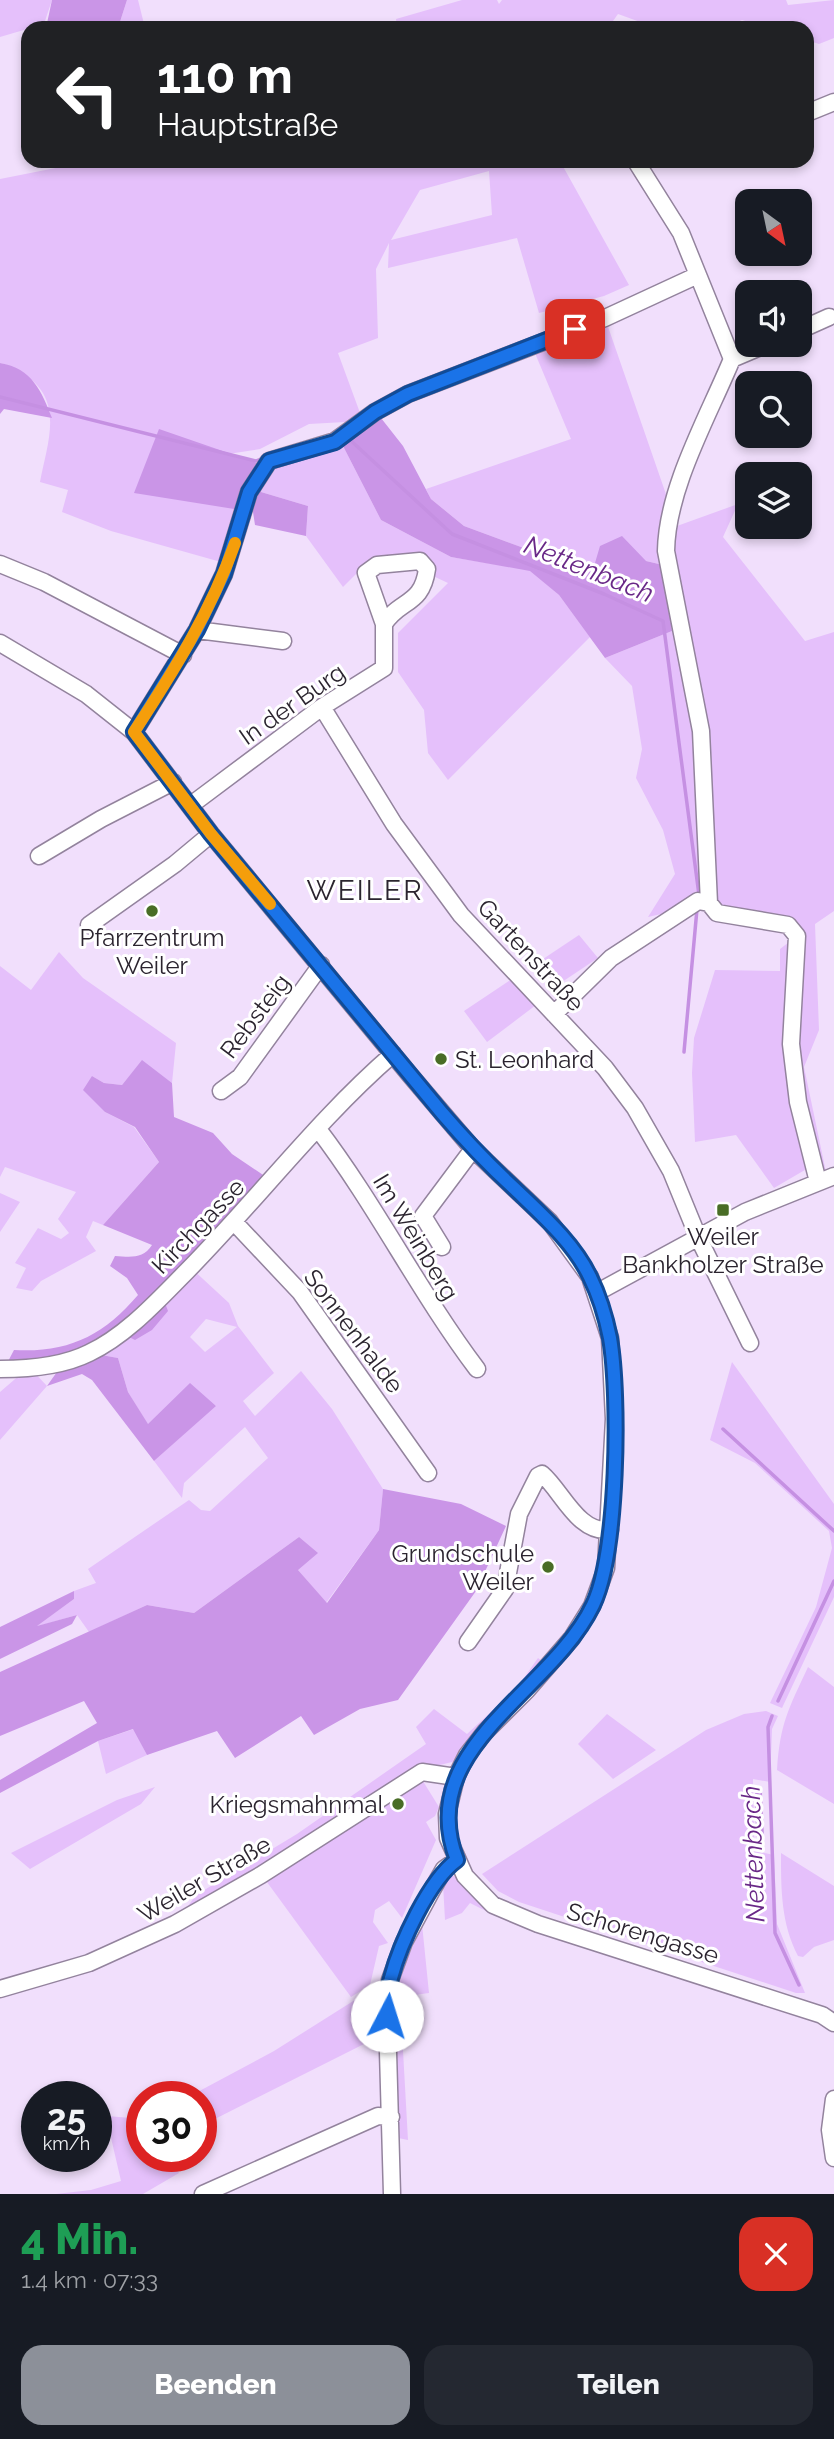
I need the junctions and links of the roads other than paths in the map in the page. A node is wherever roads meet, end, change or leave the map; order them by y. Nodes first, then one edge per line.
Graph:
1 (834, 102) edge
2 (814, 110) edge
3 (640, 168) edge
4 (698, 275) junction
5 (829, 317) dead end
6 (812, 325) edge
7 (737, 357) edge
8 (732, 359) junction
9 (0, 564) edge
10 (384, 624) dead end
11 (197, 630) junction
12 (283, 641) dead end
13 (0, 643) edge
14 (183, 655) junction
15 (322, 707) junction
16 (134, 732) junction
17 (173, 782) junction
18 (191, 806) junction
19 (211, 834) junction
20 (39, 856) dead end
21 (709, 903) junction
22 (89, 925) dead end
23 (321, 965) junction
24 (554, 1014) junction
25 (393, 1054) junction
26 (221, 1091) dead end
27 (318, 1129) junction
28 (473, 1149) junction
29 (834, 1176) edge
30 (818, 1182) junction
31 (235, 1223) junction
32 (698, 1237) junction
33 (442, 1247) dead end
34 (596, 1293) junction
35 (750, 1343) dead end
36 (477, 1368) dead end
37 (0, 1369) edge
38 (428, 1473) dead end
39 (610, 1530) junction
40 (468, 1642) dead end
41 (456, 1777) junction
42 (457, 1860) junction
43 (0, 1989) edge
44 (834, 2023) edge
45 (834, 2099) edge
46 (391, 2117) junction
47 (833, 2148) edge
48 (202, 2194) edge
49 (392, 2194) edge

1 - 2 street
3 - 4 street
4 - 8 street
4 - 11 street
5 - 6 street
7 - 8 street
8 - 21 street
9 - 14 street
10 - 15 street, In der Burg
11 - 12 street
11 - 14 street
13 - 16 street, Schorengasse
14 - 16 street
15 - 18 street, In der Burg
15 - 24 street, Gartenstraße
16 - 17 street, Schorengasse
17 - 18 street, Schorengasse
17 - 20 street
18 - 19 street, Schorengasse
19 - 22 street
19 - 23 street, Schorengasse
21 - 24 street
21 - 30 street
23 - 25 street, Schorengasse
23 - 26 street, Rebsteig
24 - 32 street, Gartenstraße
25 - 27 street, Kirchgasse
25 - 28 street, Schorengasse
27 - 31 street, Kirchgasse
27 - 36 street, Im Weinberg
28 - 33 street
28 - 34 street, Schorengasse
29 - 30 street
30 - 32 street
31 - 37 street, Kirchgasse
31 - 38 street, Sonnenhalde
32 - 34 street
32 - 35 street, Gartenstraße
34 - 39 street, Schorengasse
39 - 40 street
39 - 41 street, Schorengasse
41 - 42 street, Schorengasse
41 - 43 street, Weiler Straße
42 - 44 street, Schorengasse
42 - 46 street
45 - 47 street
46 - 48 street
46 - 49 street

